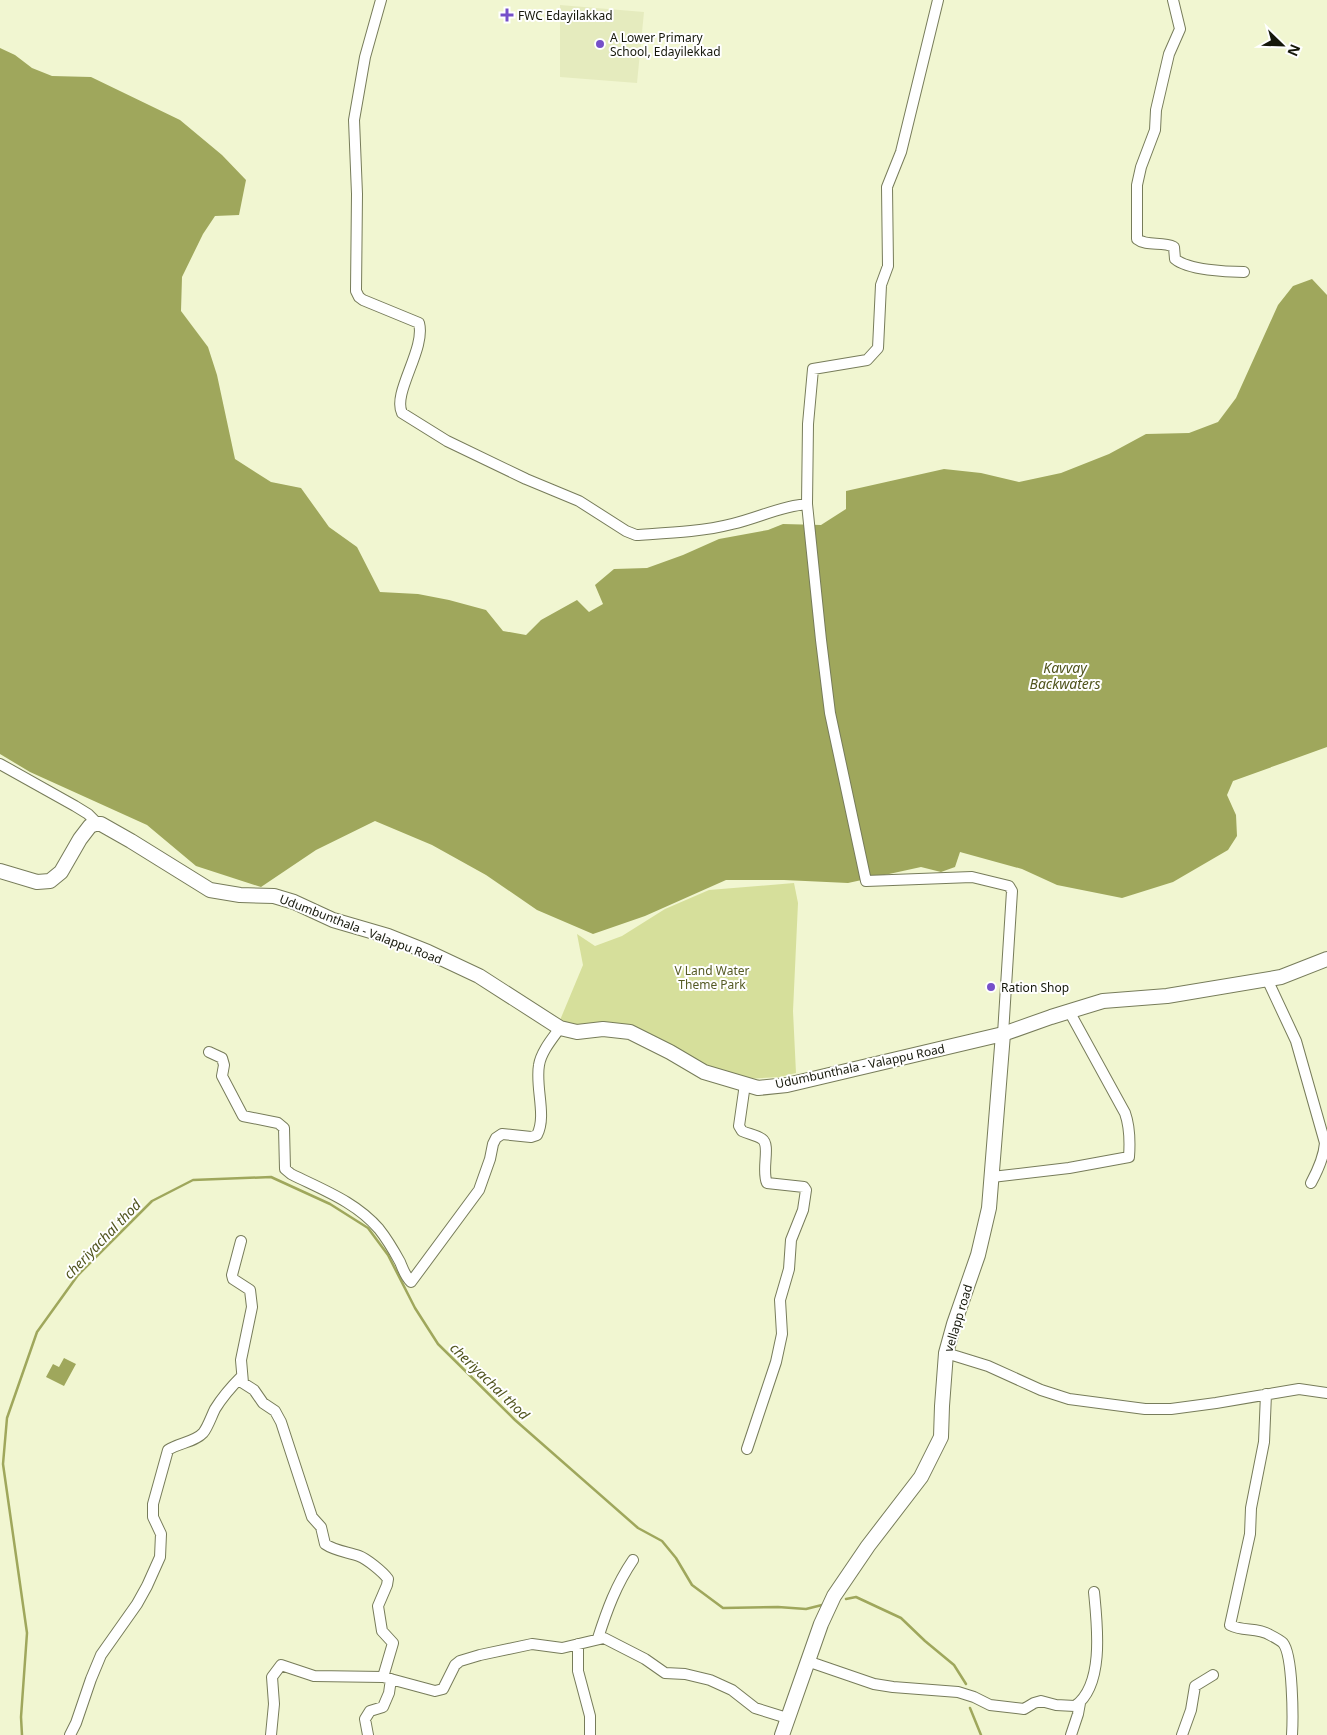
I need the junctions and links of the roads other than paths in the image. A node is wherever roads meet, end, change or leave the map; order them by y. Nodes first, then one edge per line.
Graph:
1 (380, 0) edge
2 (938, 0) edge
3 (1173, 0) edge
4 (1244, 272) dead end
5 (807, 504) junction
6 (0, 764) edge
7 (98, 824) junction
8 (0, 871) edge
9 (1327, 959) edge
10 (1267, 979) junction
11 (1069, 1011) junction
12 (560, 1028) junction
13 (1003, 1034) junction
14 (209, 1052) dead end
15 (745, 1084) junction
16 (992, 1177) junction
17 (1311, 1183) dead end
18 (241, 1241) dead end
19 (946, 1353) junction
20 (242, 1376) junction
21 (1327, 1393) edge
22 (1266, 1394) junction
23 (747, 1449) dead end
24 (633, 1560) dead end
25 (1094, 1592) dead end
26 (598, 1638) junction
27 (578, 1644) junction
28 (807, 1661) junction
29 (1213, 1675) dead end
30 (387, 1678) junction
31 (1080, 1703) junction
32 (787, 1718) junction
33 (70, 1735) edge
34 (271, 1735) edge
35 (368, 1735) edge
36 (590, 1735) edge
37 (782, 1735) edge
38 (1071, 1735) edge
39 (1182, 1735) edge
40 (1292, 1735) edge

1 - 5 street
2 - 5 street
3 - 4 street
5 - 13 street, vellapp road
6 - 7 street
7 - 8 main road
7 - 12 main road, Udumbunthala - Valappu Road
9 - 10 main road, Udumbunthala - Valappu Road
10 - 11 main road, Udumbunthala - Valappu Road
10 - 17 street
11 - 13 main road, Udumbunthala - Valappu Road
11 - 16 street
12 - 14 street
12 - 15 main road, Udumbunthala - Valappu Road
13 - 15 main road, Udumbunthala - Valappu Road
13 - 16 main road, vellapp road
15 - 23 street
16 - 19 main road, vellapp road
18 - 20 street
19 - 22 street
19 - 28 main road, vellapp road
20 - 30 street
20 - 33 street
21 - 22 street
22 - 40 street
24 - 26 street
25 - 31 street
26 - 27 street
26 - 32 street
27 - 30 street
27 - 36 street
28 - 31 street
28 - 32 main road, vellapp road
29 - 39 street
30 - 34 street
30 - 35 street
31 - 38 street
32 - 37 main road, vellapp road

